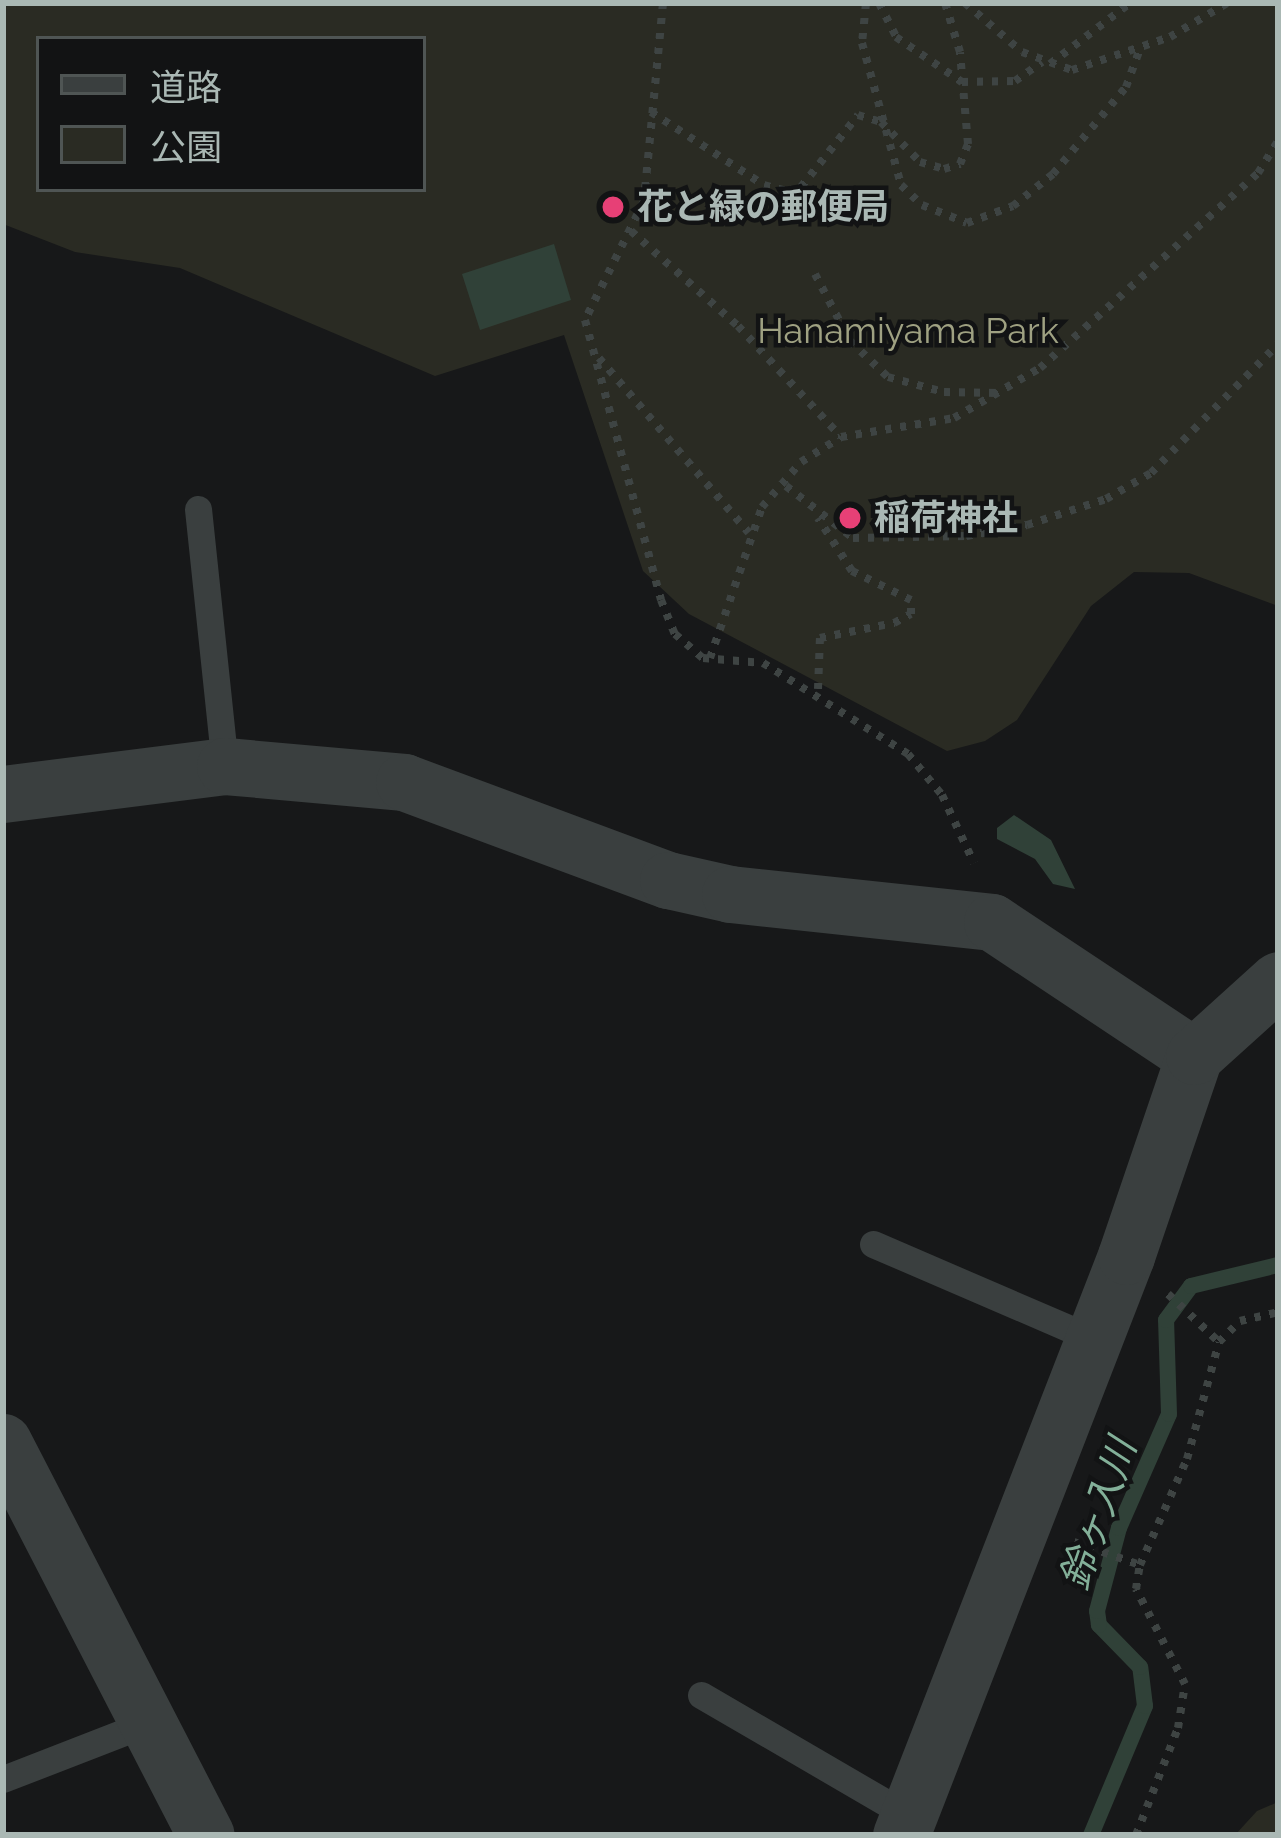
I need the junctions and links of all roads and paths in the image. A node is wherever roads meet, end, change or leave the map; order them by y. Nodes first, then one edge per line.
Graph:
1 (663, 3) edge
2 (866, 3) edge
3 (878, 3) edge
4 (945, 3) edge
5 (964, 3) edge
6 (1130, 3) edge
7 (1227, 3) edge
8 (1142, 46) junction
9 (1045, 63) junction
10 (962, 82) junction
11 (651, 112) junction
12 (889, 131) junction
13 (1278, 141) edge
14 (631, 231) junction
15 (815, 274) dead end
16 (1278, 344) edge
17 (594, 352) junction
18 (999, 393) junction
19 (841, 437) junction
20 (786, 485) junction
21 (198, 509) dead end
22 (816, 514) junction
23 (750, 534) junction
24 (710, 658) junction
25 (818, 691) junction
26 (225, 766) junction
27 (3, 794) edge
28 (992, 922) junction
29 (1278, 980) edge
30 (1194, 1057) junction
31 (873, 1244) dead end
32 (1170, 1296) dead end
33 (1278, 1312) edge
34 (1091, 1338) junction
35 (1219, 1342) junction
36 (3, 1442) edge
37 (1096, 1550) dead end
38 (1140, 1565) junction
39 (701, 1695) dead end
40 (150, 1723) junction
41 (3, 1779) edge
42 (905, 1825) edge
43 (206, 1835) edge
44 (1136, 1835) edge

1 - 11 path
2 - 12 path
3 - 10 path
4 - 10 path
5 - 9 path
6 - 9 path
7 - 8 path
8 - 9 path
8 - 12 path
9 - 10 path
10 - 12 path
11 - 12 path
11 - 14 path
13 - 18 path
14 - 17 path
14 - 19 path
15 - 18 path
16 - 22 path
17 - 23 path
17 - 24 path
18 - 19 path
19 - 20 path
20 - 22 path
20 - 23 path
21 - 26 lane
22 - 25 path
23 - 24 path
24 - 25 path
25 - 28 path
26 - 27 street
26 - 28 street
28 - 30 street
29 - 30 street
30 - 34 street
31 - 34 lane
32 - 35 path
33 - 35 path
34 - 42 street
35 - 38 path
36 - 40 street
37 - 38 path
38 - 44 path
39 - 42 lane
40 - 41 lane
40 - 43 street

